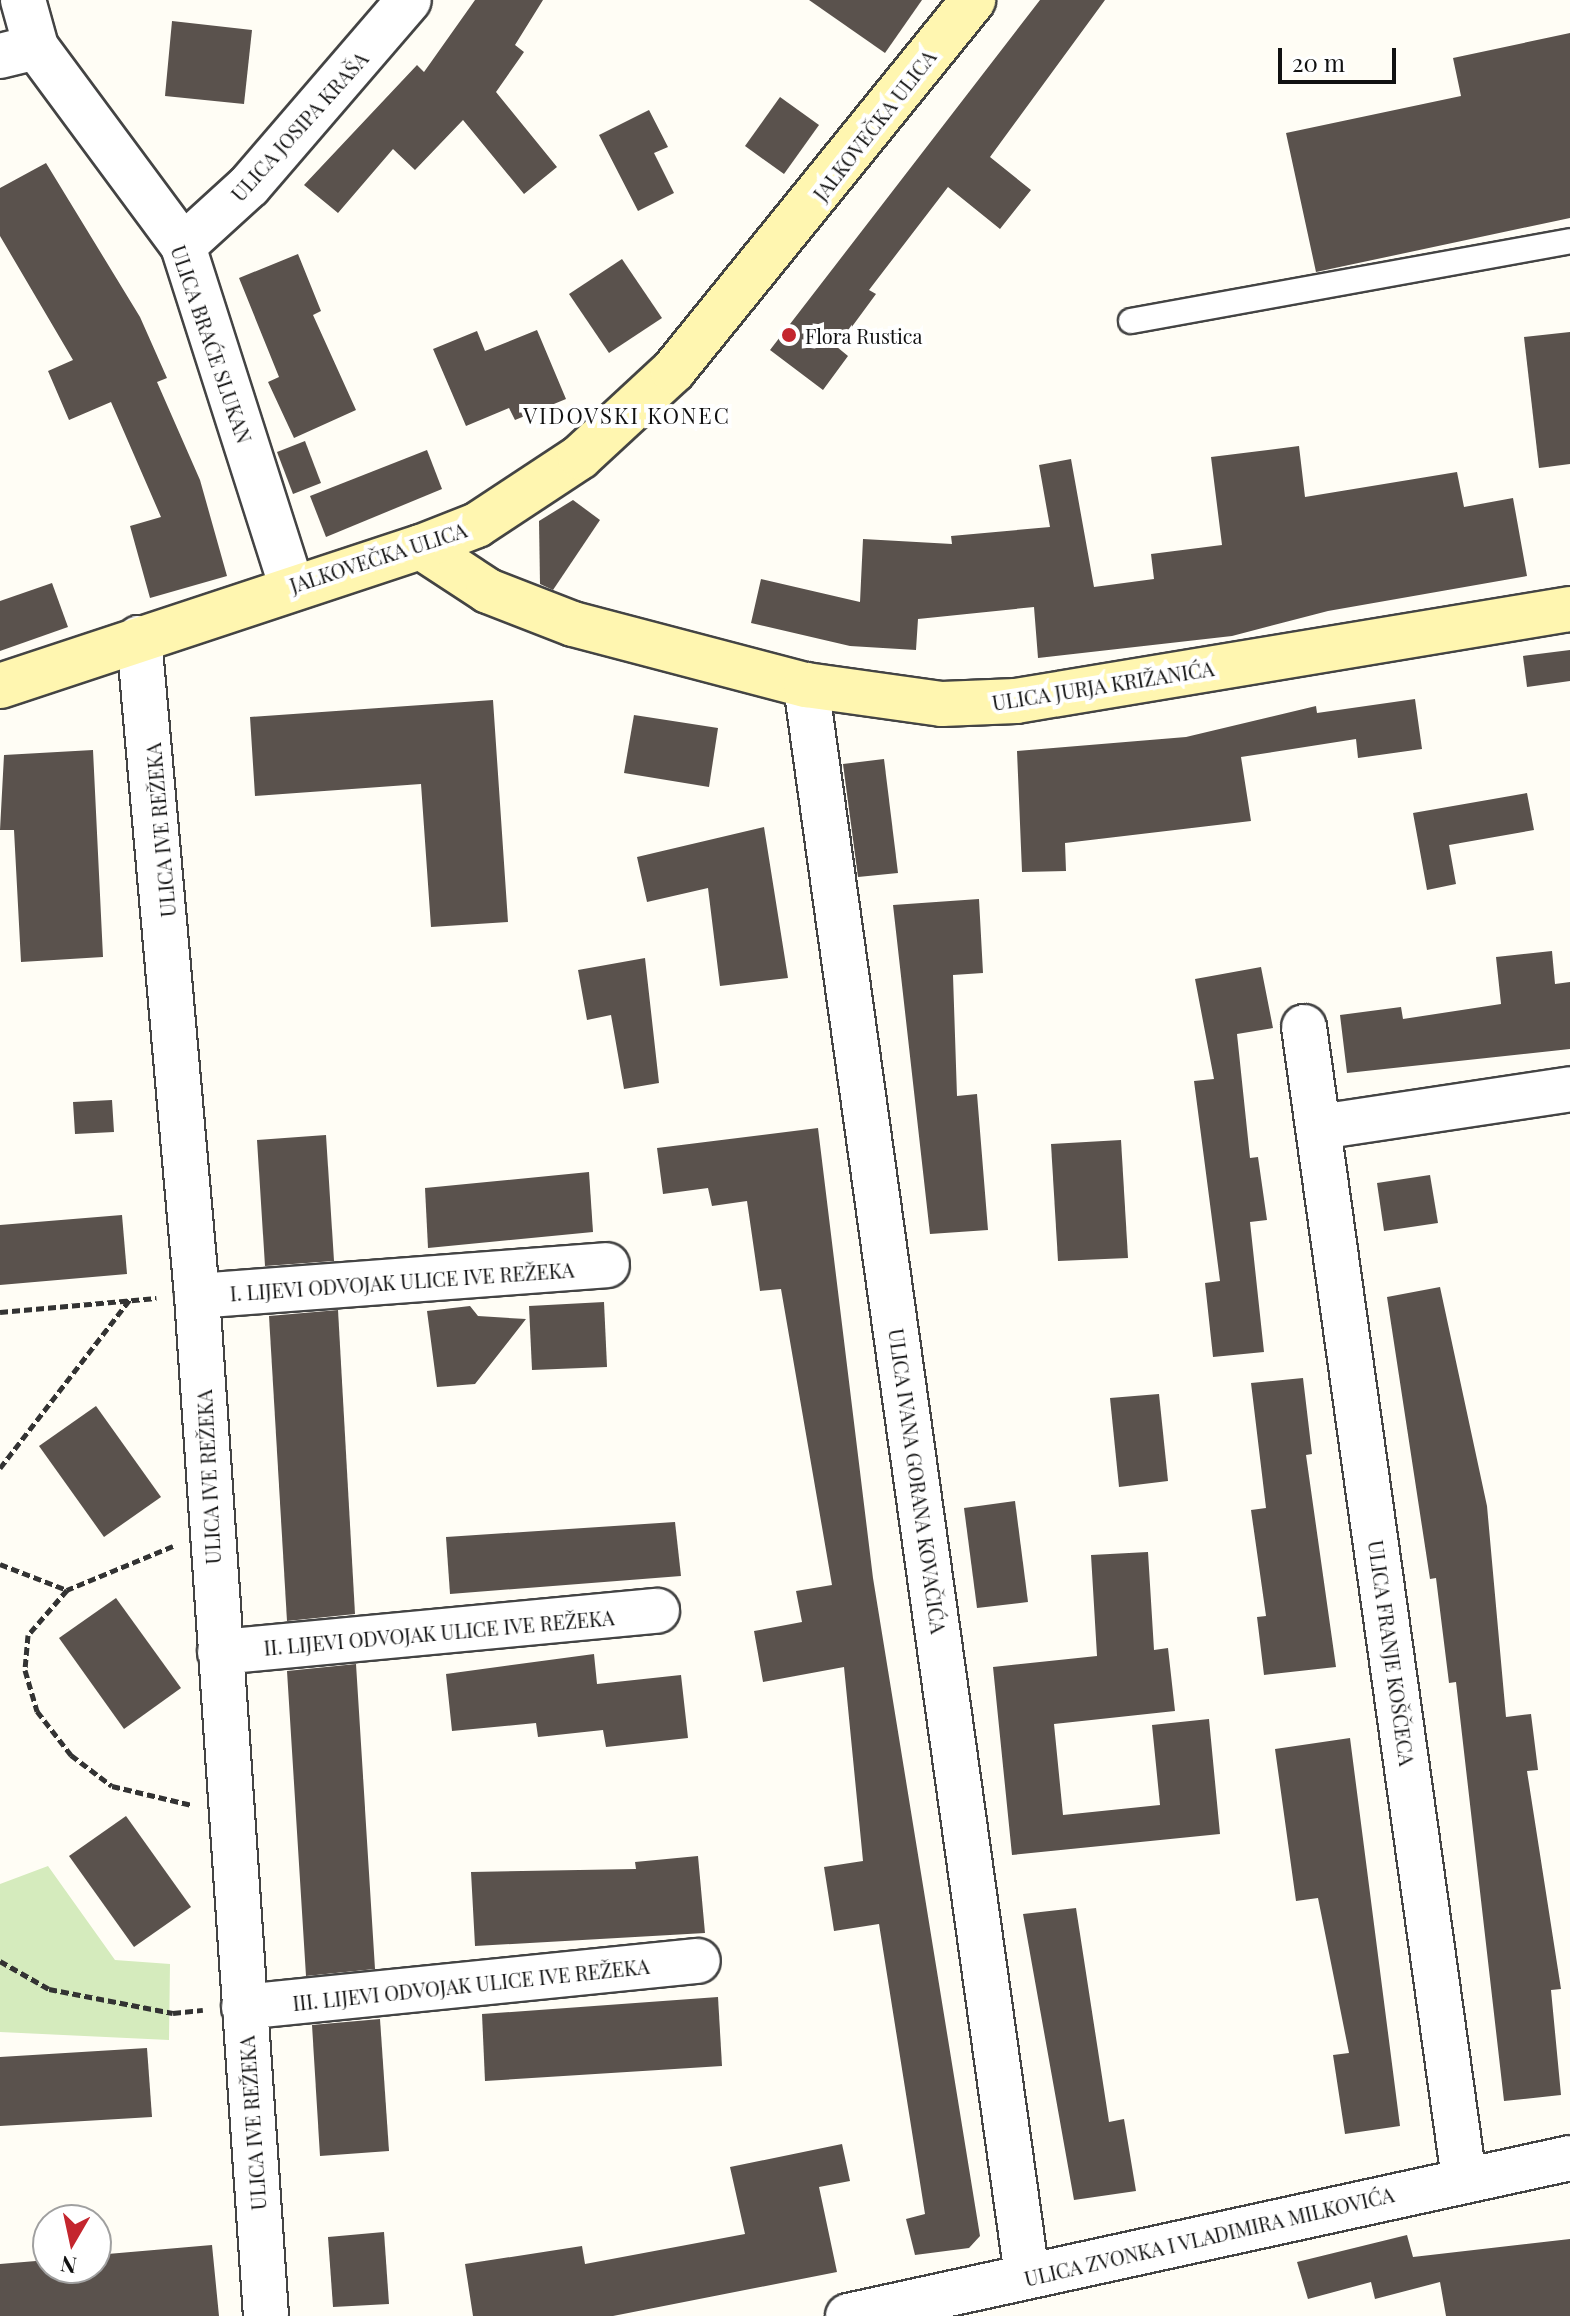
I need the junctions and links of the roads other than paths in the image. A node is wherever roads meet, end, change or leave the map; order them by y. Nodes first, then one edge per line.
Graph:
1 (23, 0) edge
2 (409, 0) edge
3 (973, 0) edge
4 (18, 51) edge
5 (1570, 241) edge
6 (183, 246) junction
7 (1131, 321) dead end
8 (421, 547) junction
9 (291, 584) junction
10 (1570, 609) edge
11 (139, 638) junction
12 (806, 685) junction
13 (0, 686) edge
14 (1304, 1027) dead end
15 (1570, 1089) edge
16 (1320, 1127) junction
17 (607, 1265) dead end
18 (197, 1296) junction
19 (657, 1611) dead end
20 (220, 1652) junction
21 (698, 1961) dead end
22 (244, 2007) junction
23 (1570, 2158) edge
24 (1464, 2179) junction
25 (1027, 2276) junction
26 (266, 2316) edge
27 (848, 2316) edge

1 - 4 street, ULICA BRAĆE SLUKAN
2 - 6 street, ULICA JOSIPA KRAŠA
3 - 8 main road, JALKOVEČKA ULICA
4 - 6 street, ULICA BRAĆE SLUKAN
5 - 7 lane
6 - 9 street, ULICA BRAĆE SLUKAN
8 - 9 main road, JALKOVEČKA ULICA
8 - 12 main road, ULICA JURJA KRIŽANIĆA
9 - 11 main road, JALKOVEČKA ULICA
10 - 12 main road, ULICA JURJA KRIŽANIĆA
11 - 13 main road, JALKOVEČKA ULICA
11 - 18 street, ULICA IVE REŽEKA
12 - 25 street, ULICA IVANA GORANA KOVAČIĆA
14 - 16 street, ULICA FRANJE KOŠČECA
15 - 16 street
16 - 24 street, ULICA FRANJE KOŠČECA
17 - 18 street, I. LIJEVI ODVOJAK ULICE IVE REŽEKA
18 - 20 street, ULICA IVE REŽEKA
19 - 20 street, II. LIJEVI ODVOJAK ULICE IVE REŽEKA
20 - 22 street, ULICA IVE REŽEKA
21 - 22 street, III. LIJEVI ODVOJAK ULICE IVE REŽEKA
22 - 26 street, ULICA IVE REŽEKA
23 - 24 street, ULICA ZVONKA I VLADIMIRA MILKOVIĆA
24 - 25 street, ULICA ZVONKA I VLADIMIRA MILKOVIĆA
25 - 27 street, ULICA ZVONKA I VLADIMIRA MILKOVIĆA

